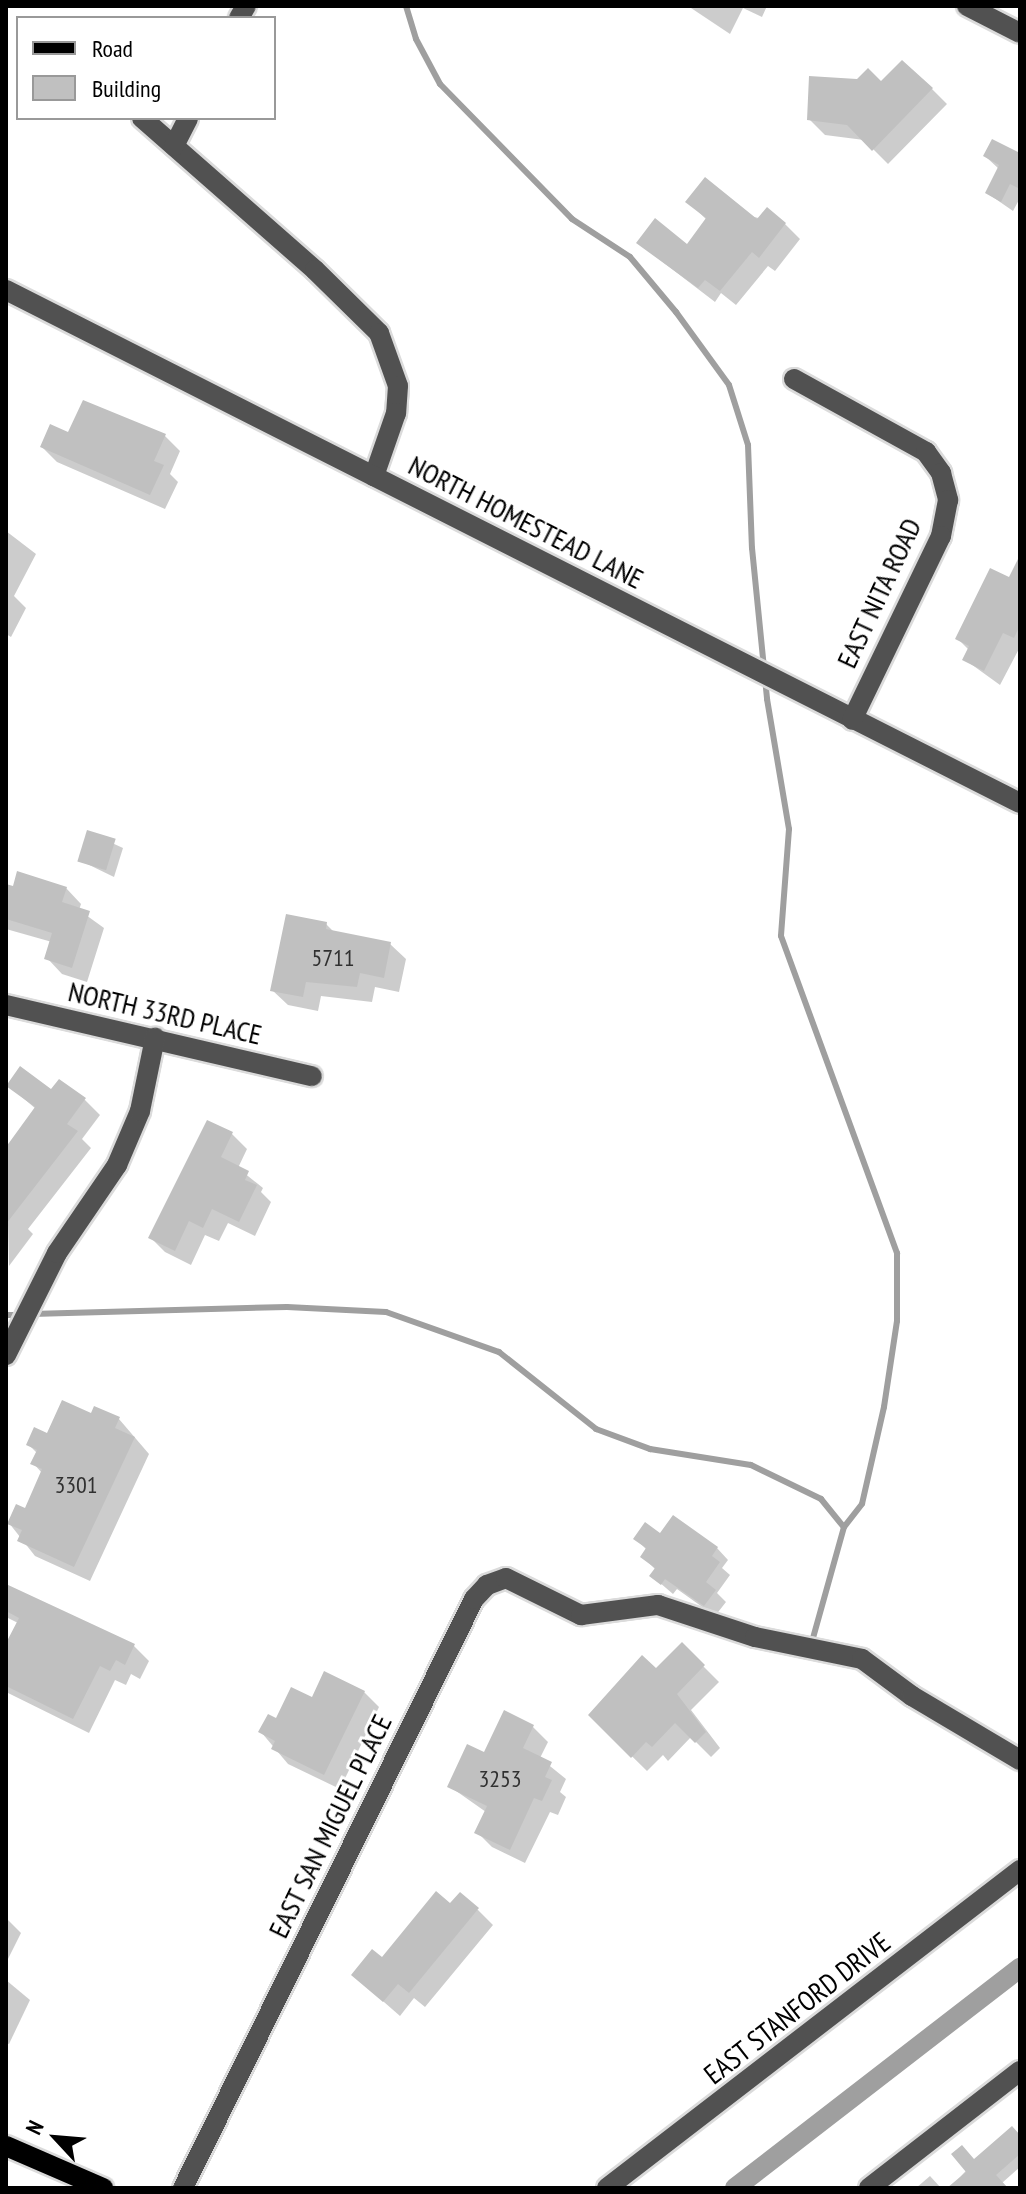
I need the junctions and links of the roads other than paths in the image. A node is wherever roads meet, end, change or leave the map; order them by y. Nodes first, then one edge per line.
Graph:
1 (967, 6) edge
2 (1020, 33) edge
3 (144, 120) edge
4 (187, 120) edge
5 (174, 146) junction
6 (6, 290) edge
7 (794, 379) dead end
8 (374, 476) junction
9 (852, 720) junction
10 (1020, 803) edge
11 (6, 1005) edge
12 (155, 1038) junction
13 (312, 1076) dead end
14 (6, 1355) edge
15 (1020, 1760) edge
16 (1020, 1870) edge
17 (1020, 2071) edge
18 (6, 2146) edge
19 (103, 2188) edge
20 (183, 2188) edge
21 (607, 2188) edge
22 (869, 2188) edge

1 - 2 street
3 - 5 street
4 - 5 street
5 - 8 street
6 - 8 street, NORTH HOMESTEAD LANE
7 - 9 street, EAST NITA ROAD
8 - 9 street, NORTH HOMESTEAD LANE
9 - 10 street, NORTH HOMESTEAD LANE
11 - 12 street, NORTH 33RD PLACE
12 - 13 street, NORTH 33RD PLACE
12 - 14 street
15 - 20 street, EAST SAN MIGUEL PLACE
16 - 21 street, EAST STANFORD DRIVE
17 - 22 street
18 - 19 main road

